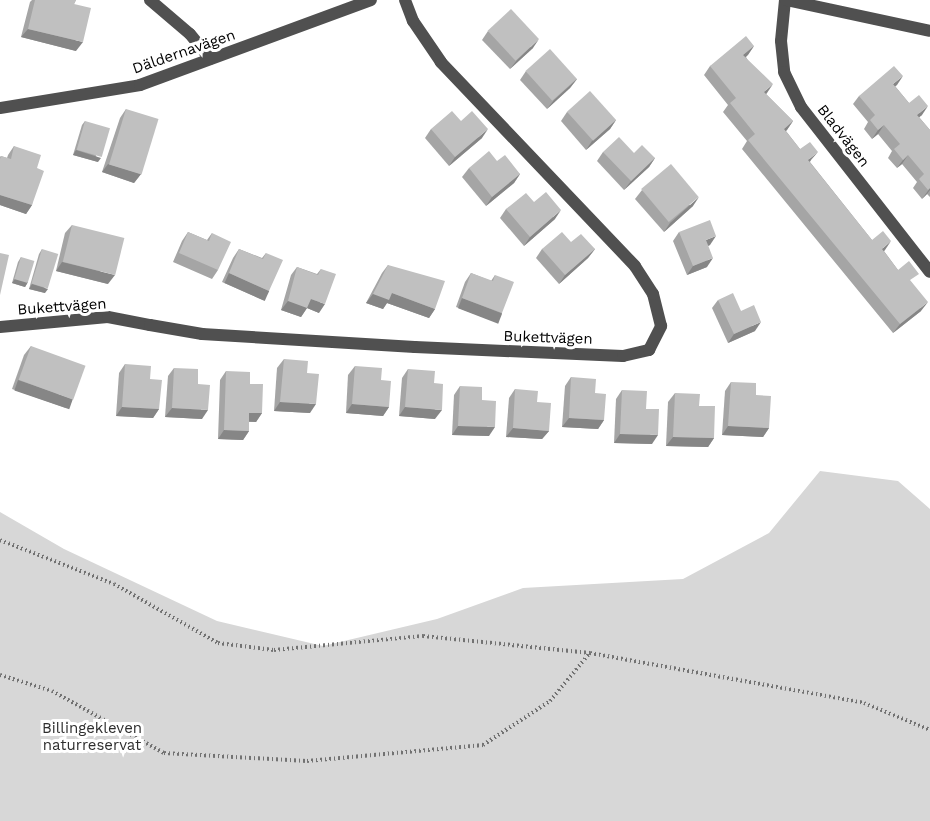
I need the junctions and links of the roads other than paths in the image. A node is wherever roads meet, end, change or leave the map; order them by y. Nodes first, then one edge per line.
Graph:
1 (150, 0) edge
2 (371, 0) edge
3 (405, 0) edge
4 (785, 0) edge
5 (930, 31) edge
6 (210, 59) junction
7 (0, 108) edge
8 (930, 272) edge
9 (0, 327) edge

1 - 6 street
2 - 6 street, Däldernavägen
3 - 9 street, Bukettvägen
4 - 5 street
4 - 8 street, Bladvägen
6 - 7 street, Däldernavägen

